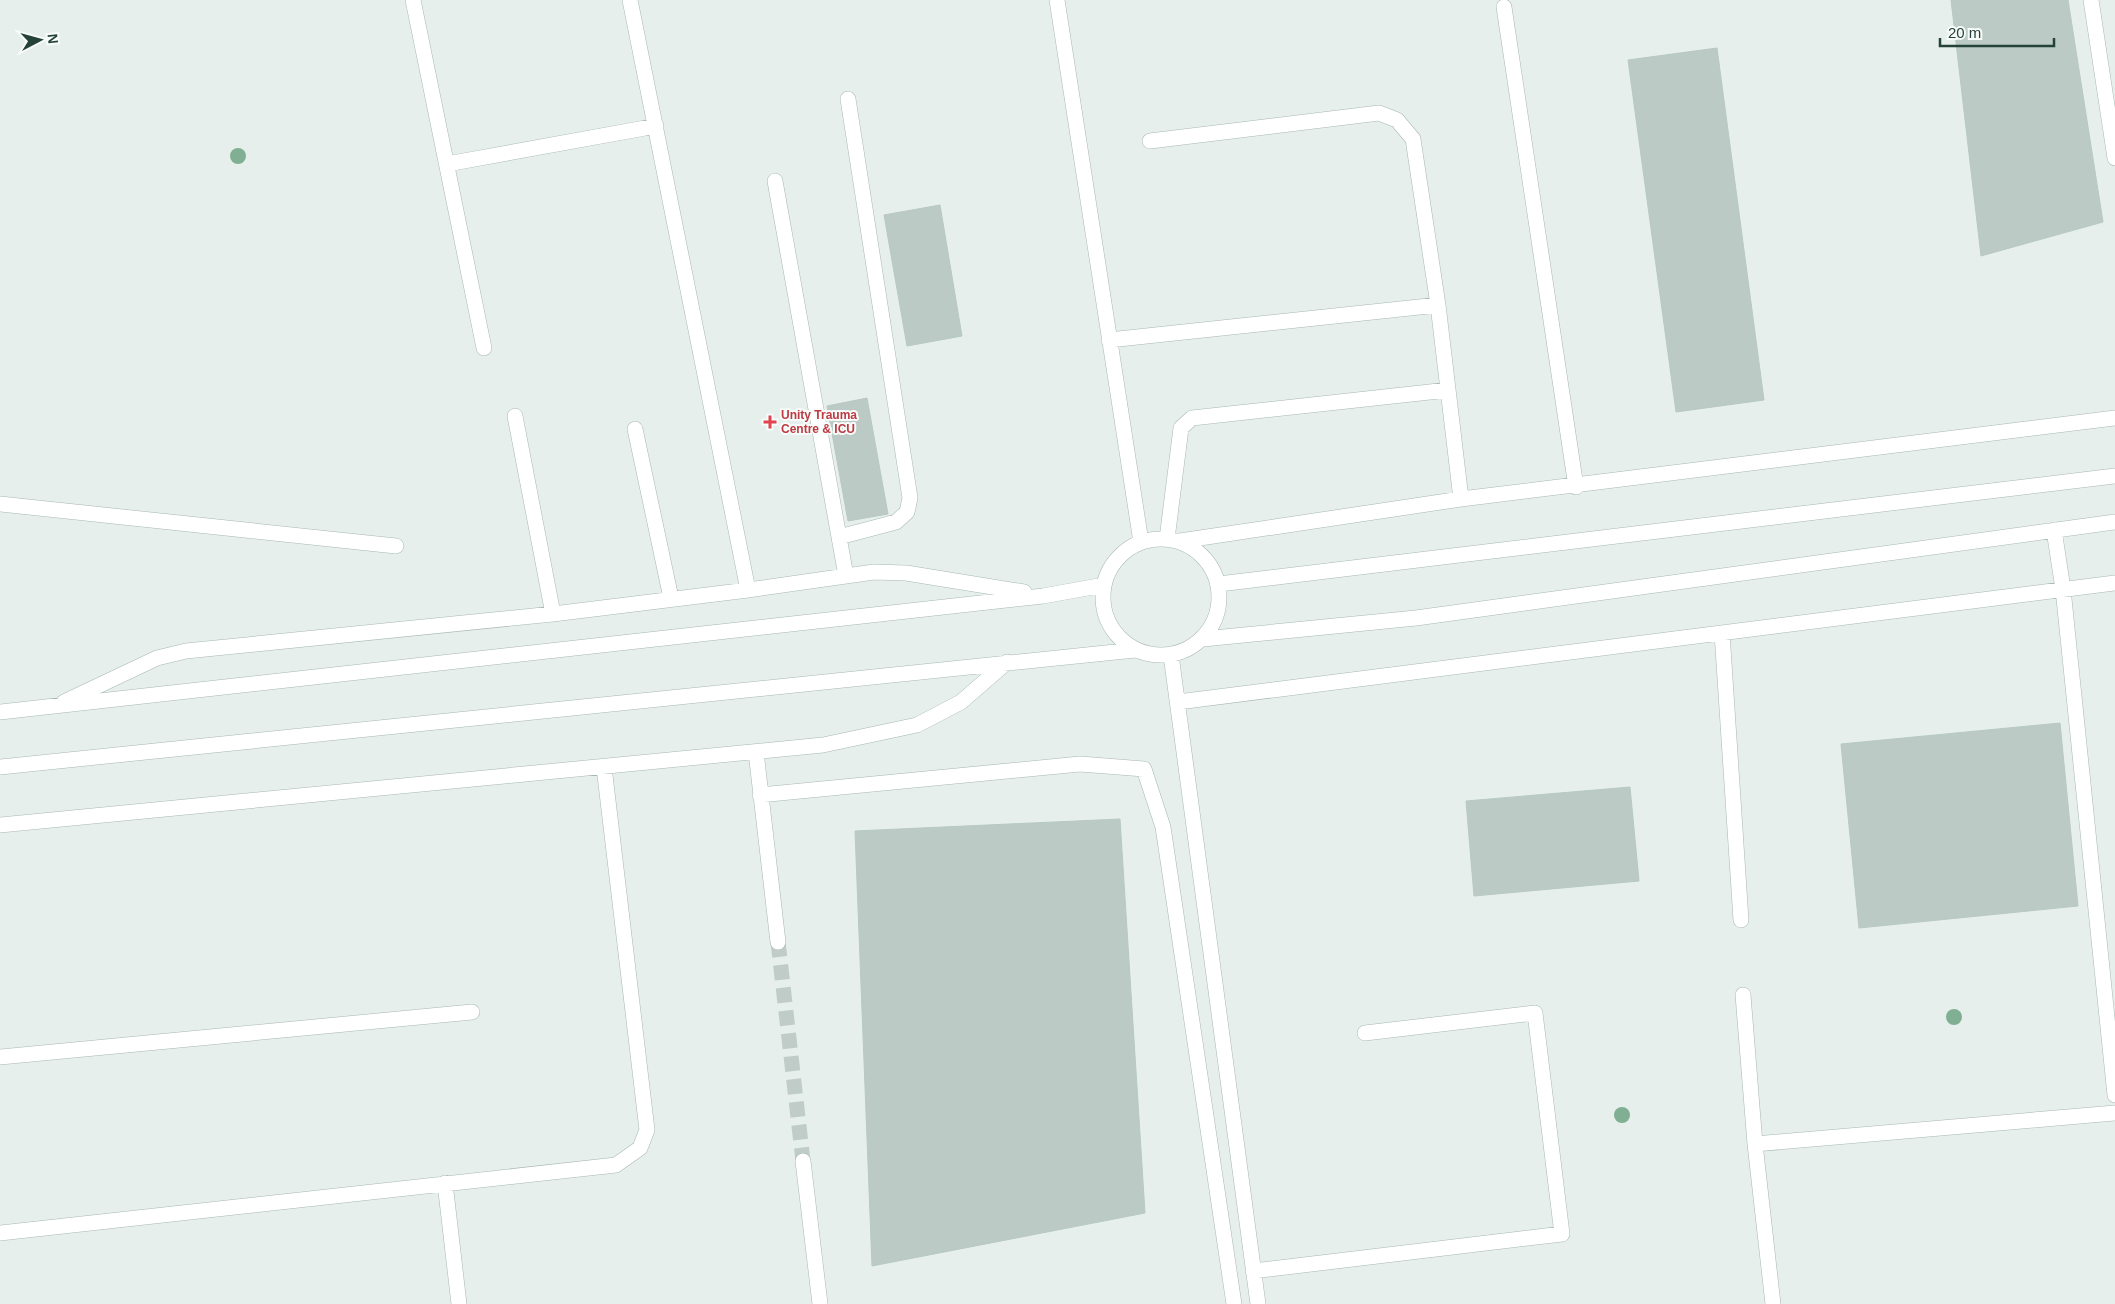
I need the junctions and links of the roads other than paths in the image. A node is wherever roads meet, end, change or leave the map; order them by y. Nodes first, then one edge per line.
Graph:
1 (414, 0) edge
2 (630, 0) edge
3 (1057, 0) edge
4 (2091, 0) edge
5 (1504, 7) dead end
6 (848, 99) dead end
7 (656, 126) junction
8 (1150, 141) dead end
9 (2115, 158) edge
10 (447, 164) junction
11 (775, 180) dead end
12 (1438, 305) junction
13 (1109, 340) junction
14 (484, 348) dead end
15 (1448, 390) junction
16 (515, 416) dead end
17 (2115, 418) edge
18 (635, 429) dead end
19 (2115, 476) edge
20 (1576, 487) junction
21 (1461, 499) junction
22 (0, 504) edge
23 (2115, 522) edge
24 (2054, 530) junction
25 (839, 537) junction
26 (1173, 540) junction
27 (1140, 542) junction
28 (396, 546) dead end
29 (846, 576) junction
30 (2115, 583) edge
31 (1104, 584) junction
32 (1218, 584) junction
33 (748, 590) junction
34 (2063, 590) junction
35 (1043, 596) junction
36 (671, 598) junction
37 (553, 614) junction
38 (1722, 633) junction
39 (1203, 639) junction
40 (1135, 650) junction
41 (1172, 655) junction
42 (1007, 662) junction
43 (1178, 702) junction
44 (53, 707) junction
45 (0, 712) edge
46 (756, 752) junction
47 (0, 767) edge
48 (604, 767) junction
49 (760, 795) junction
50 (0, 825) edge
51 (1741, 920) dead end
52 (778, 942) tunnel mouth
53 (1743, 995) dead end
54 (472, 1012) dead end
55 (1364, 1033) dead end
56 (0, 1057) edge
57 (2115, 1095) edge
58 (2115, 1113) edge
59 (1755, 1144) junction
60 (803, 1161) tunnel mouth
61 (445, 1183) junction
62 (0, 1233) edge
63 (1253, 1271) junction
64 (459, 1304) edge
65 (820, 1304) edge
66 (1234, 1304) edge
67 (1258, 1304) edge
68 (1773, 1304) edge

1 - 10 street
2 - 7 street
3 - 13 street
4 - 9 street
5 - 20 street
6 - 25 street
7 - 10 street
7 - 33 street
8 - 12 street
10 - 14 street
11 - 25 street
12 - 13 street
12 - 15 street
13 - 27 street
15 - 21 street
15 - 26 street
16 - 37 street
17 - 20 street
18 - 36 street
19 - 32 street
20 - 21 street
21 - 26 street
22 - 28 street
23 - 24 street
24 - 34 street
24 - 39 street
25 - 29 street
26 - 27 street
26 - 32 street
27 - 31 street
29 - 33 street
29 - 35 street
30 - 34 street
31 - 35 street
31 - 40 street
32 - 39 street
33 - 36 street
34 - 38 street
34 - 57 street
35 - 44 street
36 - 37 street
37 - 44 street
38 - 43 street
38 - 51 street
39 - 41 street
40 - 41 street
40 - 42 street
41 - 43 street
42 - 46 street
42 - 47 street
43 - 63 street
44 - 45 street
46 - 48 street
46 - 49 street
48 - 50 street
48 - 61 street
49 - 52 street
49 - 66 street
53 - 59 street
54 - 56 street
55 - 63 street
58 - 59 street
59 - 68 street
60 - 65 street
61 - 62 street
61 - 64 street
63 - 67 street

